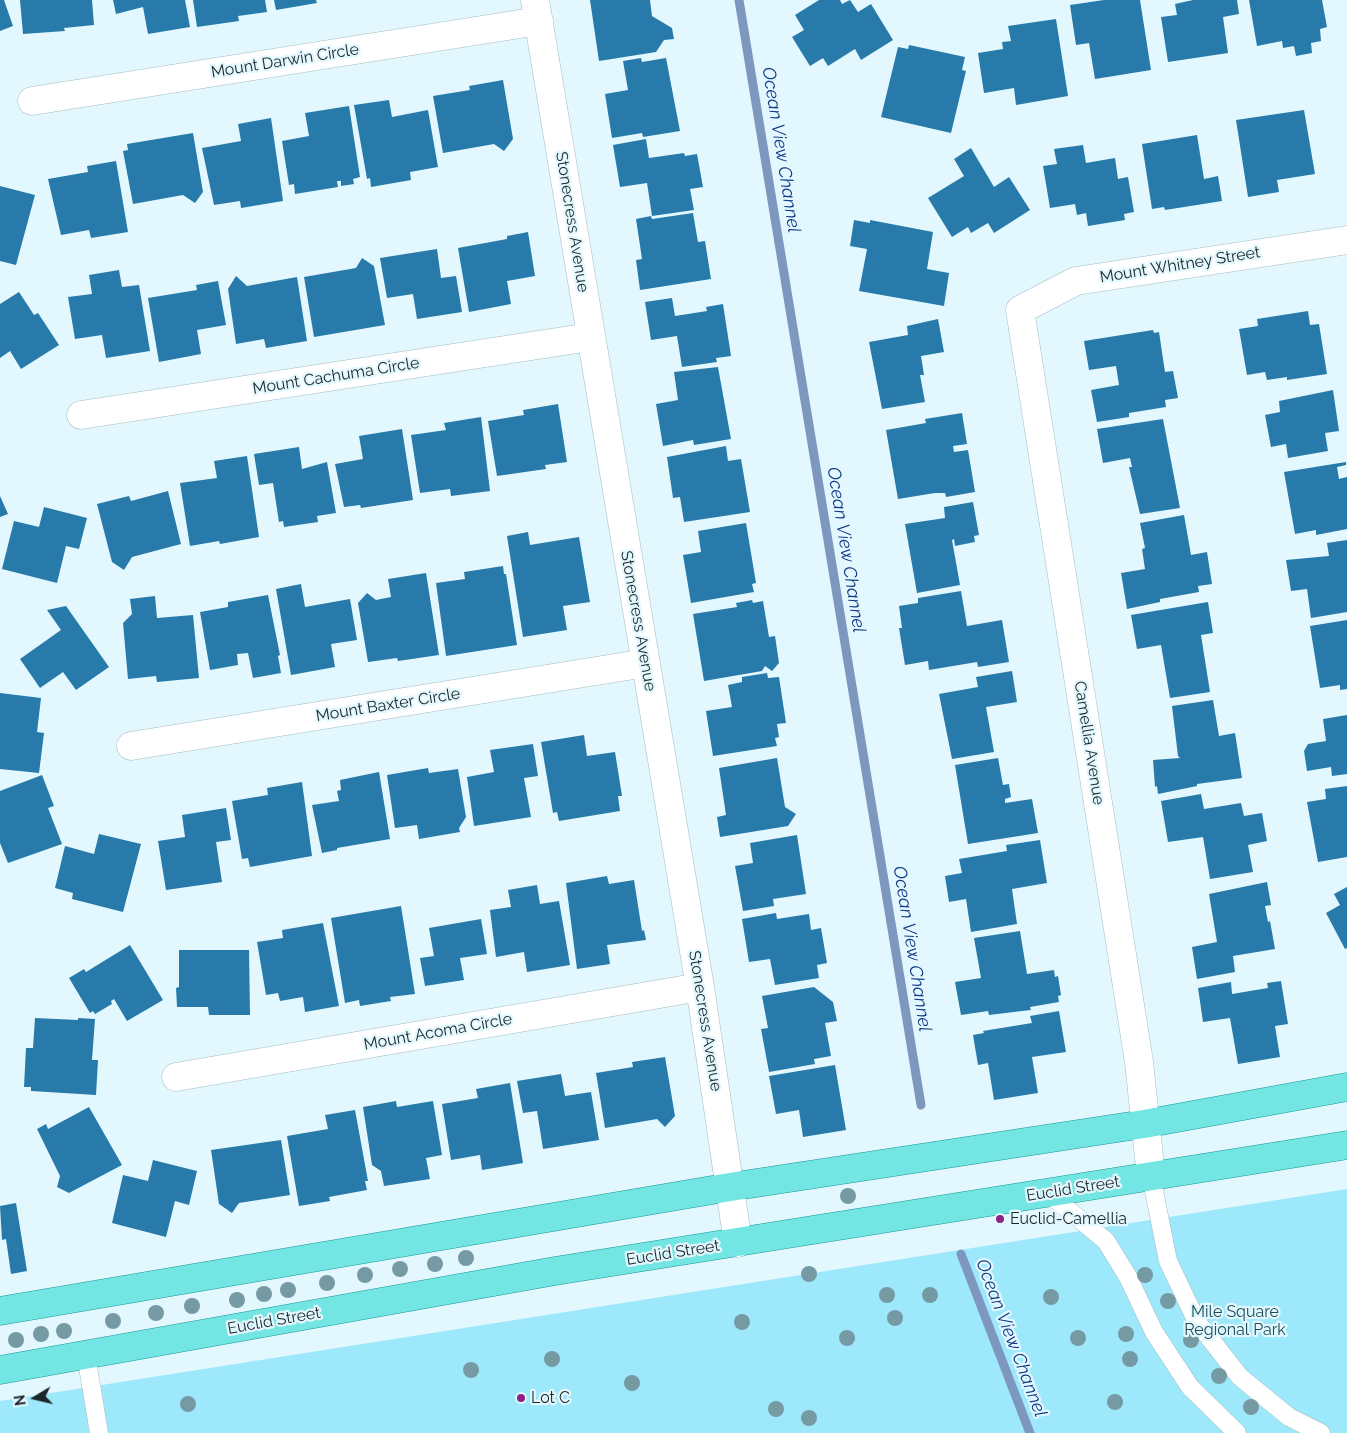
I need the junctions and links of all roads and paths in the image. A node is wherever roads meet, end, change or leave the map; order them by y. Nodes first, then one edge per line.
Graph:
1 (537, 10) edge
2 (32, 101) dead end
3 (1347, 240) edge
4 (1020, 310) joint
5 (590, 337) junction
6 (81, 415) dead end
7 (646, 664) junction
8 (131, 746) dead end
9 (700, 987) junction
10 (176, 1077) dead end
11 (1347, 1086) edge
12 (1144, 1124) junction
13 (1347, 1145) edge
14 (1151, 1176) junction
15 (730, 1186) junction
16 (1048, 1193) junction
17 (738, 1243) junction
18 (0, 1311) edge
19 (86, 1355) junction
20 (0, 1370) edge
21 (100, 1433) edge
22 (1237, 1433) edge
23 (1320, 1433) edge

1 - 2 street, Mount Darwin Circle
1 - 5 street, Stonecress Avenue
3 - 4 street, Mount Whitney Street
4 - 12 street, Camellia Avenue
5 - 6 street, Mount Cachuma Circle
5 - 7 street, Stonecress Avenue
7 - 8 street, Mount Baxter Circle
7 - 9 street, Stonecress Avenue
9 - 10 street, Mount Acoma Circle
9 - 15 street, Stonecress Avenue
11 - 12 main road
12 - 14 street, Camellia Avenue
12 - 15 main road
13 - 14 main road, Euclid Street
14 - 16 main road, Euclid Street
14 - 23 lane
15 - 17 street, Stonecress Avenue
15 - 18 main road
16 - 17 main road, Euclid Street
16 - 22 lane
17 - 19 main road, Euclid Street
19 - 20 main road, Euclid Street
19 - 21 lane

